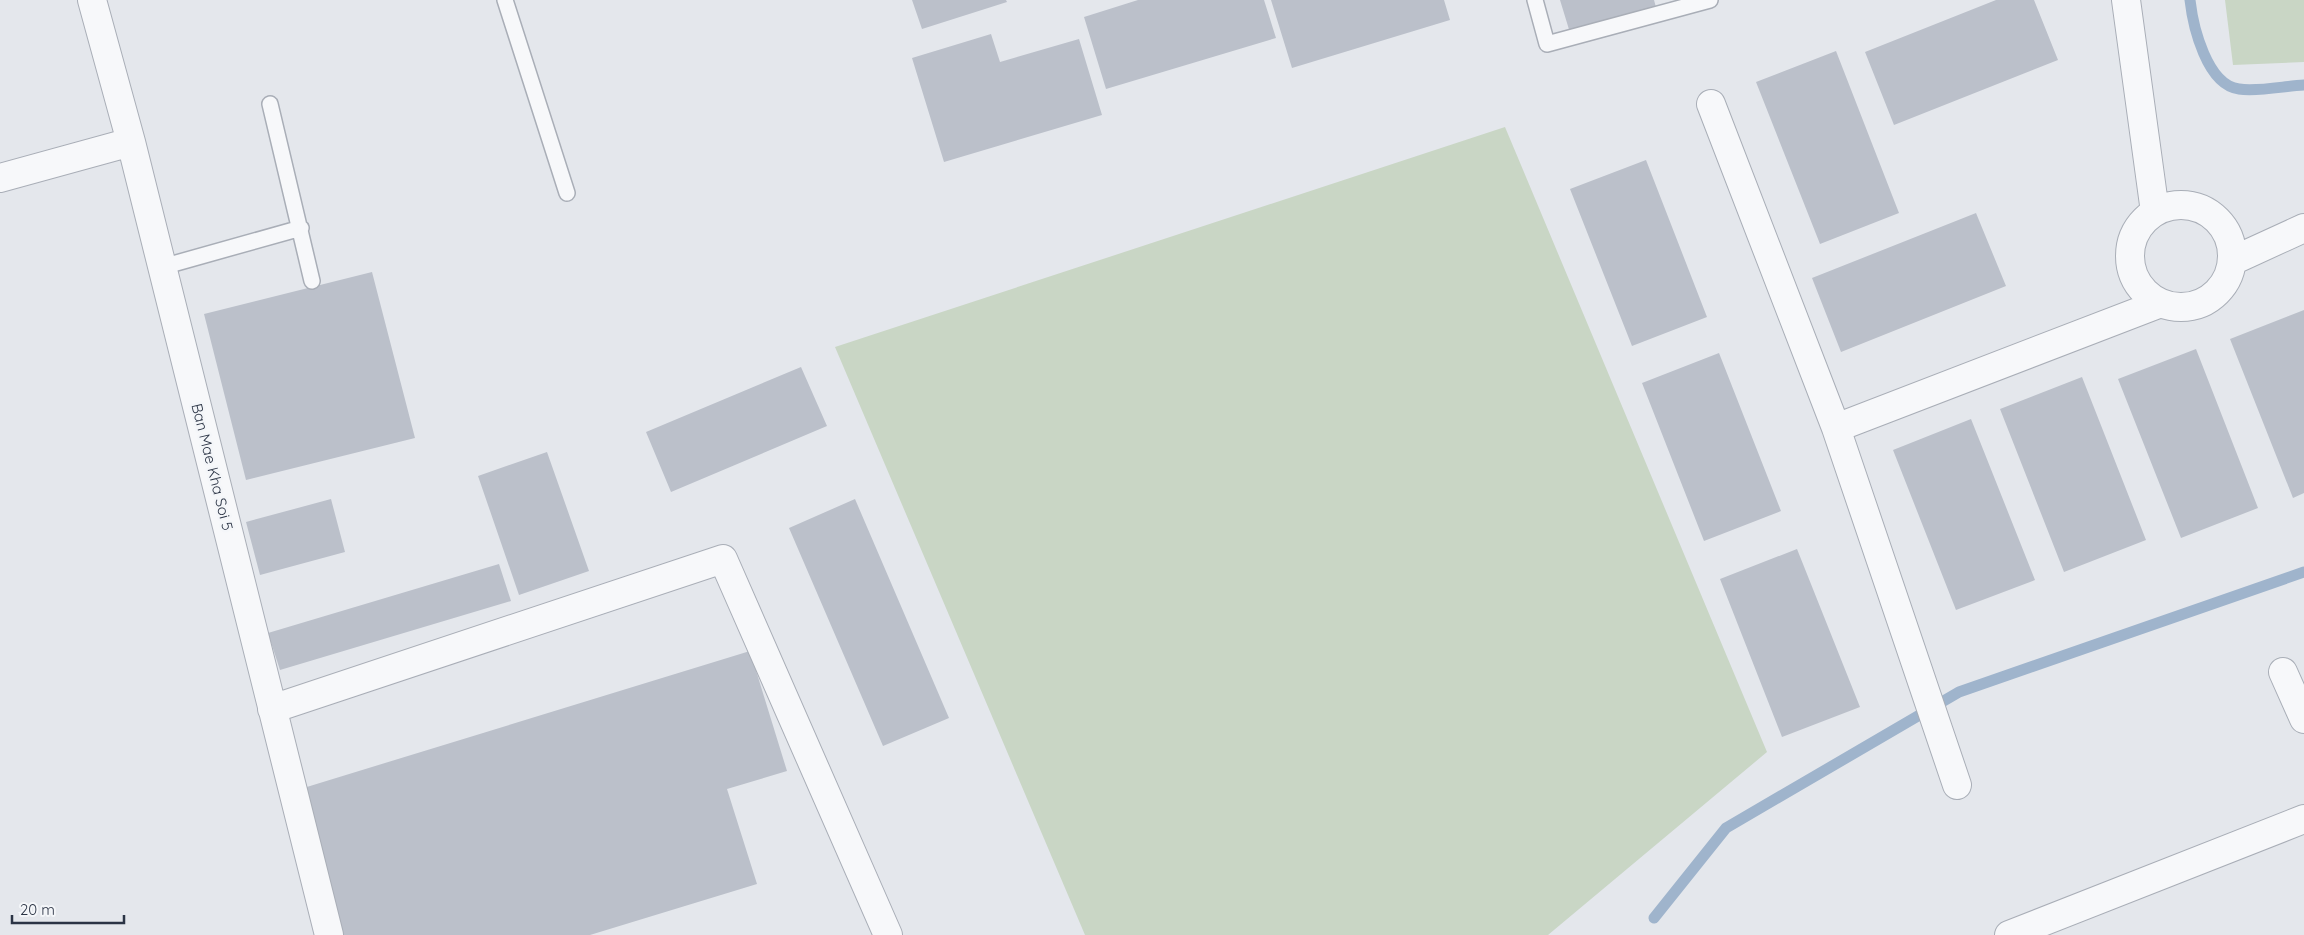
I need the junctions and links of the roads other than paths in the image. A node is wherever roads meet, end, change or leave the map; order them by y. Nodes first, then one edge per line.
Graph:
1 (92, 0) edge
2 (505, 0) edge
3 (1535, 0) edge
4 (1710, 0) edge
5 (2126, 0) edge
6 (270, 104) dead end
7 (1711, 104) dead end
8 (131, 142) junction
9 (0, 178) edge
10 (567, 193) dead end
11 (2155, 212) junction
12 (301, 228) junction
13 (2304, 228) edge
14 (2232, 261) junction
15 (162, 268) junction
16 (312, 281) dead end
17 (2161, 303) junction
18 (1836, 428) junction
19 (2283, 672) dead end
20 (272, 709) junction
21 (2304, 719) edge
22 (1956, 785) dead end
23 (2304, 820) edge
24 (329, 935) edge
25 (888, 935) edge
26 (2009, 935) edge

1 - 8 street, Ban Mae Kha Soi 5
2 - 10 lane
3 - 4 lane
5 - 11 street
6 - 12 lane
7 - 18 street
8 - 9 street
8 - 15 street, Ban Mae Kha Soi 5
11 - 14 street
11 - 17 street
12 - 15 lane
12 - 16 lane
13 - 14 street
14 - 17 street
15 - 20 street, Ban Mae Kha Soi 5
17 - 18 street
18 - 22 street
19 - 21 street
20 - 24 street, Ban Mae Kha Soi 5
20 - 25 street
23 - 26 street

